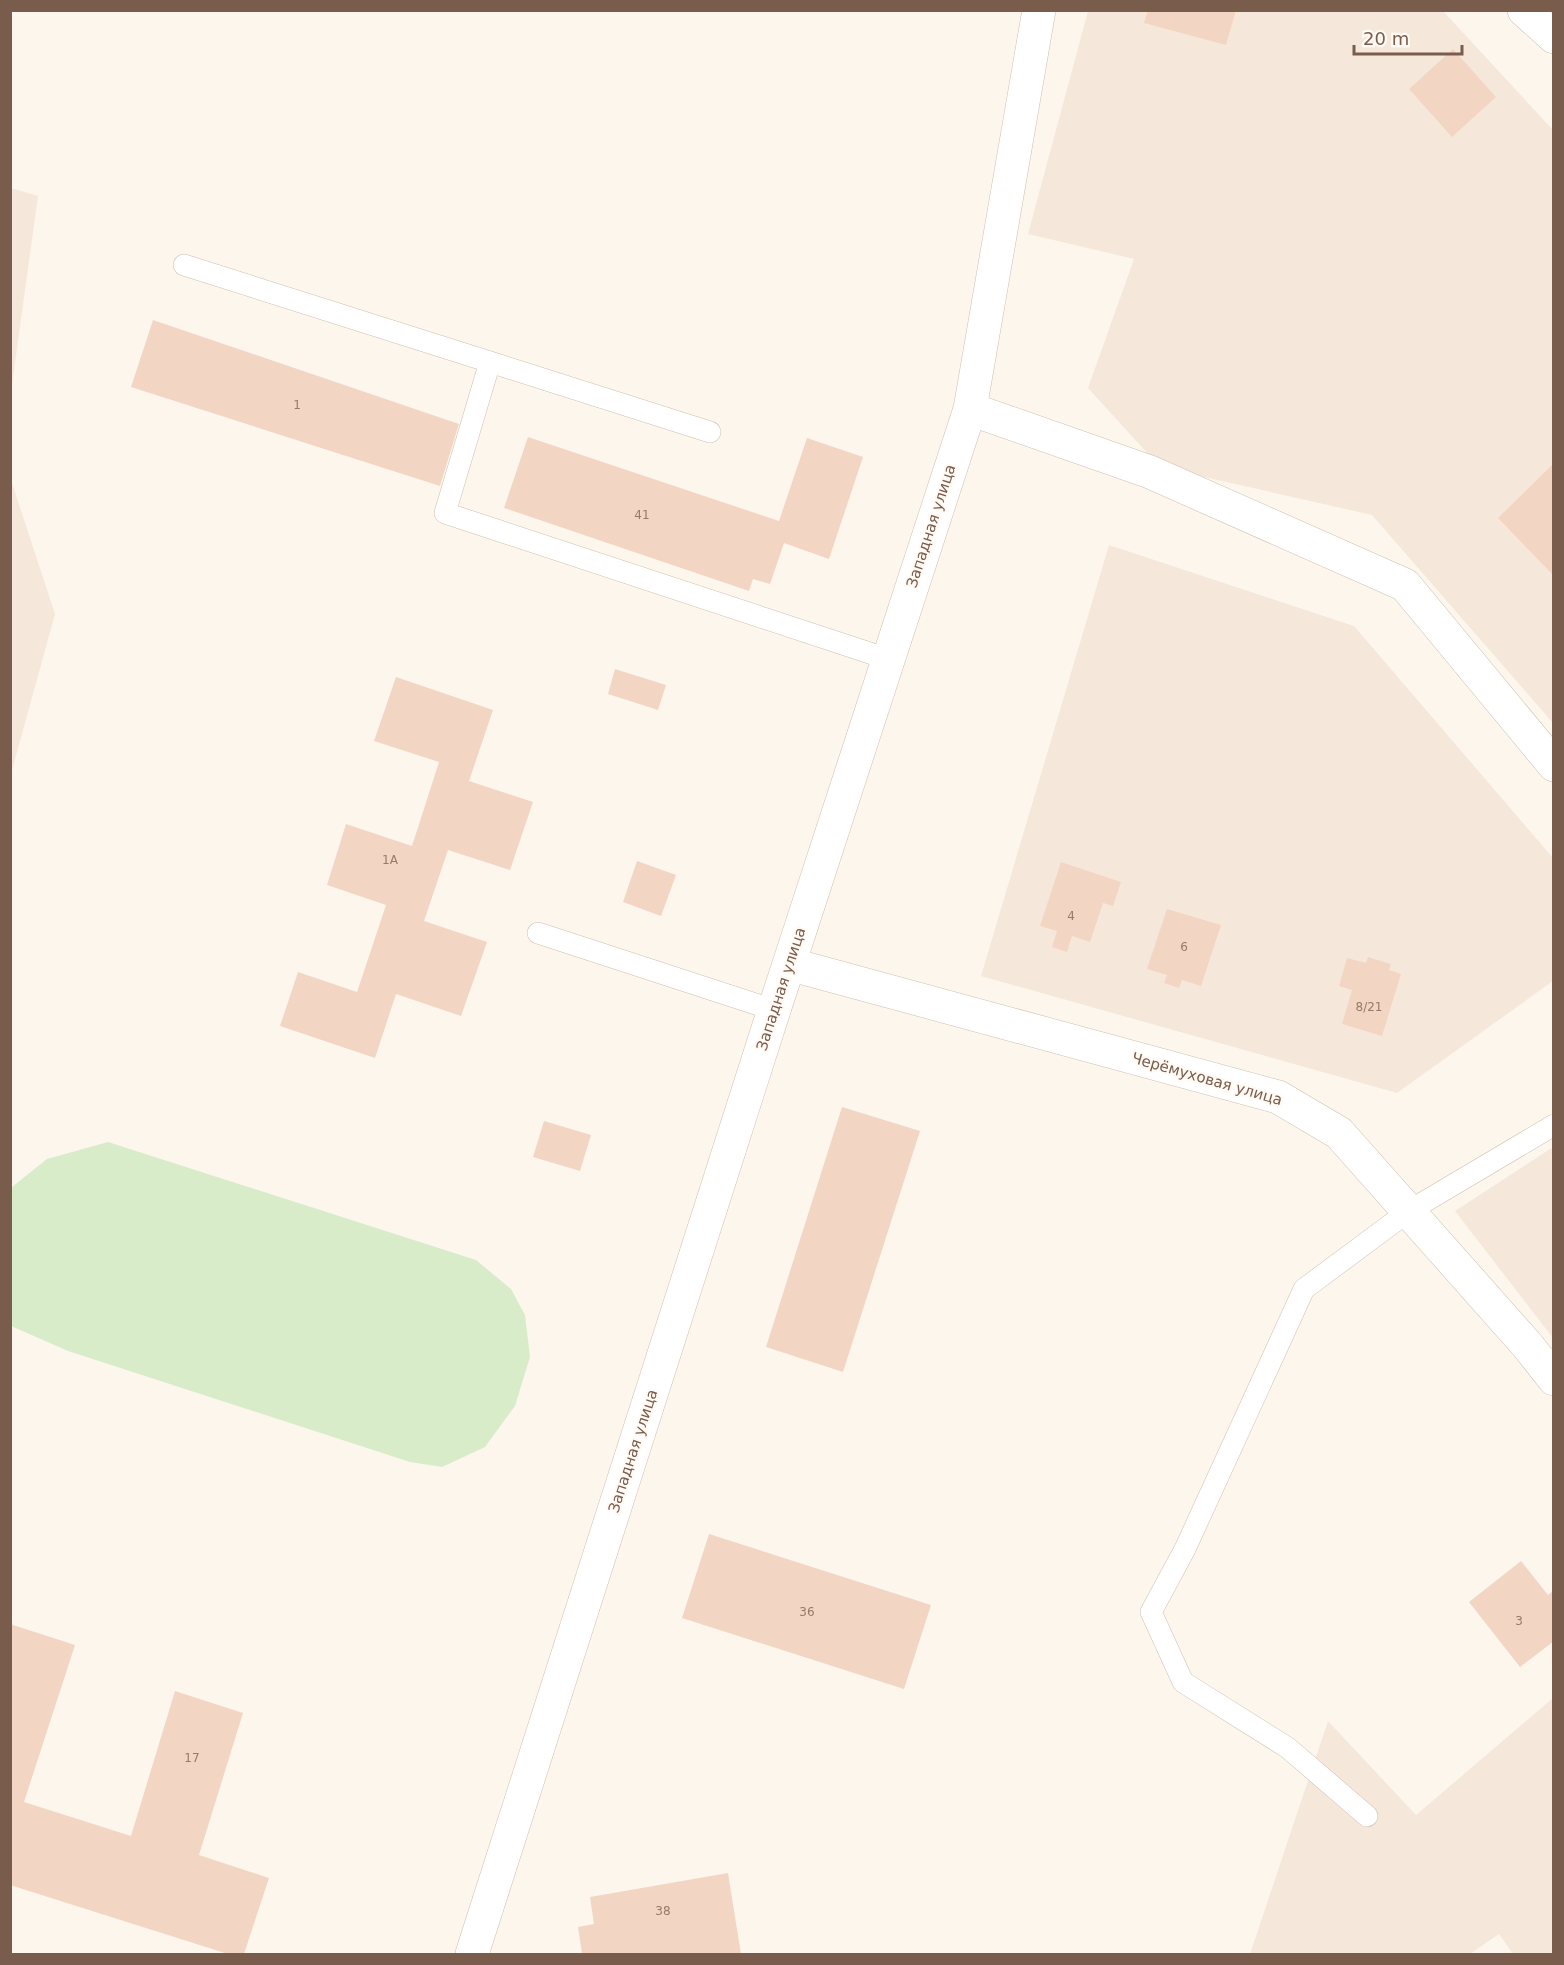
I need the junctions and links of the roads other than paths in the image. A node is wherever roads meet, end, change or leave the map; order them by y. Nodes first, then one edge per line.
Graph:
1 (1039, 10) edge
2 (1524, 10) edge
3 (1554, 38) edge
4 (184, 265) dead end
5 (490, 362) junction
6 (970, 409) junction
7 (710, 432) dead end
8 (888, 659) junction
9 (1554, 765) edge
10 (537, 933) dead end
11 (789, 964) junction
12 (774, 1010) junction
13 (1554, 1125) edge
14 (1409, 1211) junction
15 (1554, 1379) edge
16 (1367, 1816) dead end
17 (472, 1954) edge

1 - 6 street, Западная улица
2 - 3 street
4 - 5 lane
5 - 7 lane
5 - 8 lane
6 - 8 street, Западная улица
6 - 9 street
8 - 11 street, Западная улица
10 - 12 lane
11 - 12 street, Западная улица
11 - 14 street, Черёмуховая улица
12 - 17 street, Западная улица
13 - 14 lane
14 - 15 street, Черёмуховая улица
14 - 16 lane

